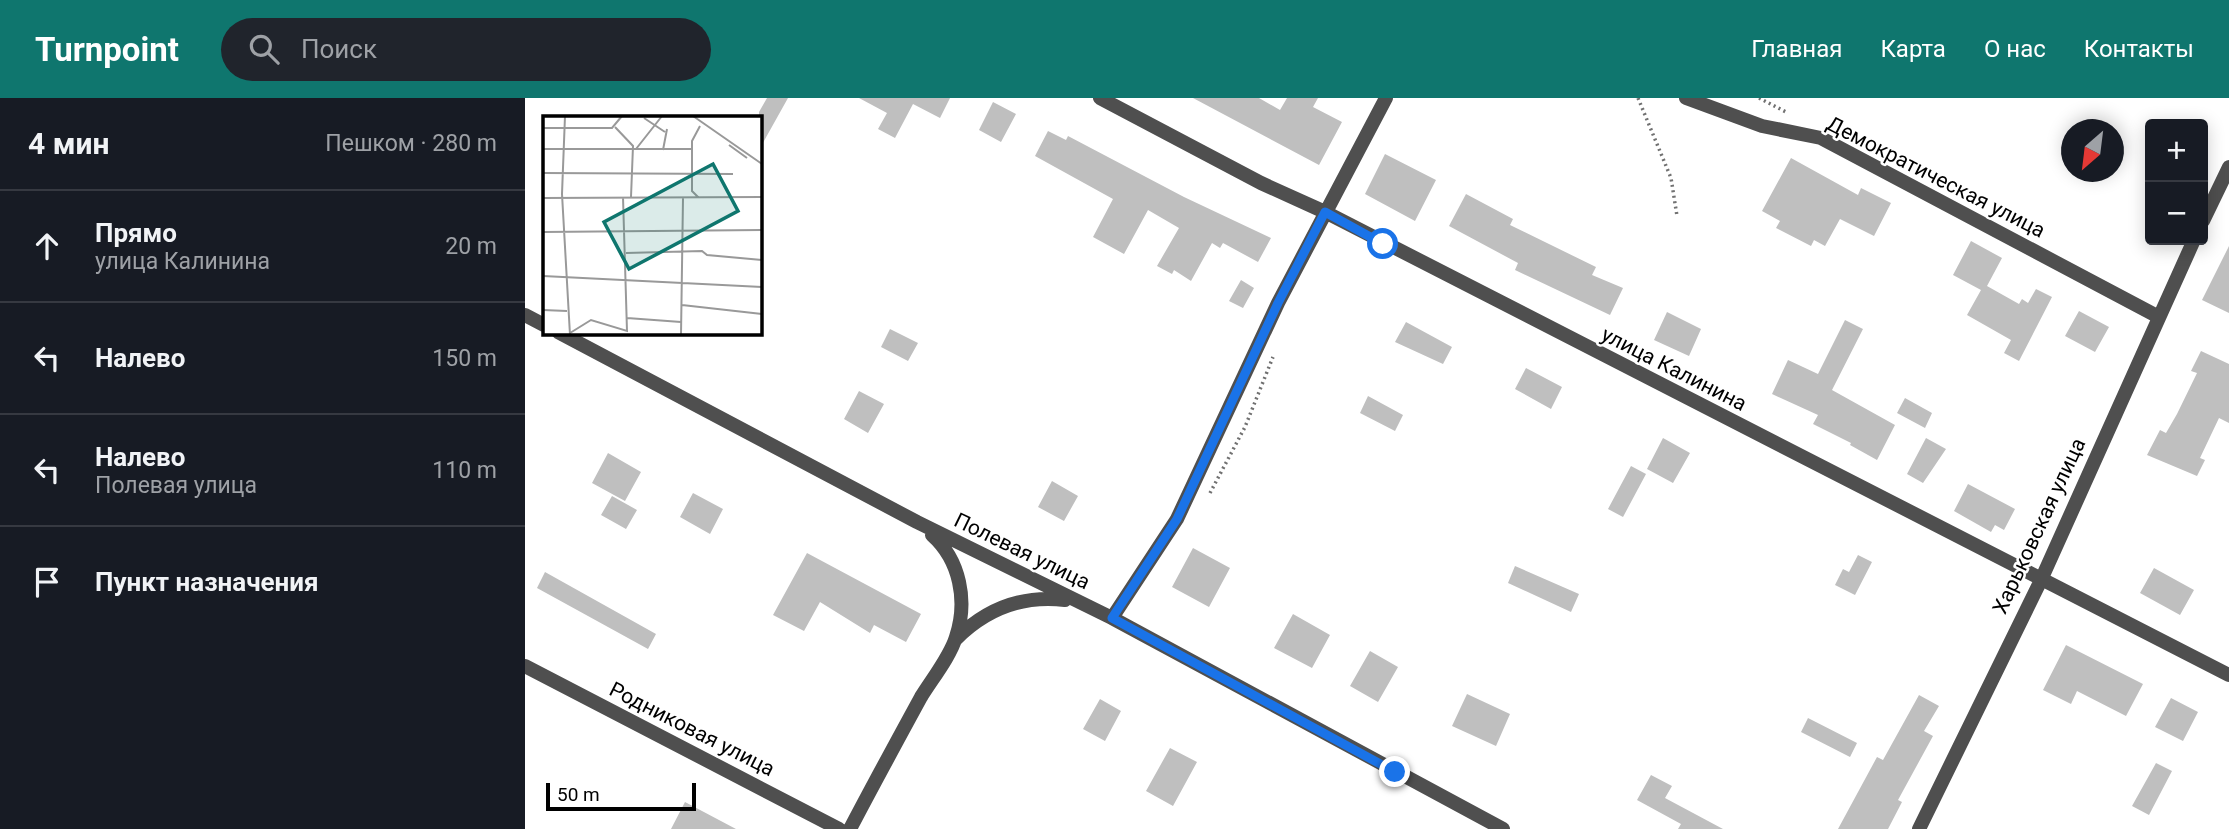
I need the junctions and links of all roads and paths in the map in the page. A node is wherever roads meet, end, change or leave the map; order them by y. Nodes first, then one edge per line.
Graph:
1 (1100, 98) edge
2 (1386, 98) edge
3 (1637, 98) edge
4 (1686, 98) edge
5 (2229, 167) edge
6 (2208, 211) edge
7 (1325, 212) junction
8 (1677, 216) dead end
9 (2192, 245) edge
10 (525, 315) edge
11 (2157, 316) junction
12 (543, 324) edge
13 (562, 334) edge
14 (917, 522) junction
15 (2041, 580) junction
16 (1079, 602) junction
17 (1112, 618) junction
18 (956, 639) junction
19 (525, 666) edge
20 (2229, 675) edge
21 (839, 829) edge
22 (850, 829) edge
23 (1503, 829) edge
24 (1919, 829) edge

1 - 7 street, улица Калинина
2 - 7 street
3 - 8 path
4 - 11 street, Демократическая улица
5 - 6 street
7 - 15 street, улица Калинина
7 - 17 street
9 - 11 street, Харьковская улица
10 - 12 street
11 - 15 street, Харьковская улица
13 - 14 street, Полевая улица
14 - 16 street, Полевая улица
14 - 18 street
15 - 20 street, улица Калинина
15 - 24 street, Харьковская улица
16 - 17 street, Полевая улица
16 - 18 street
17 - 23 street, Полевая улица
18 - 22 street
19 - 21 street, Родниковая улица

